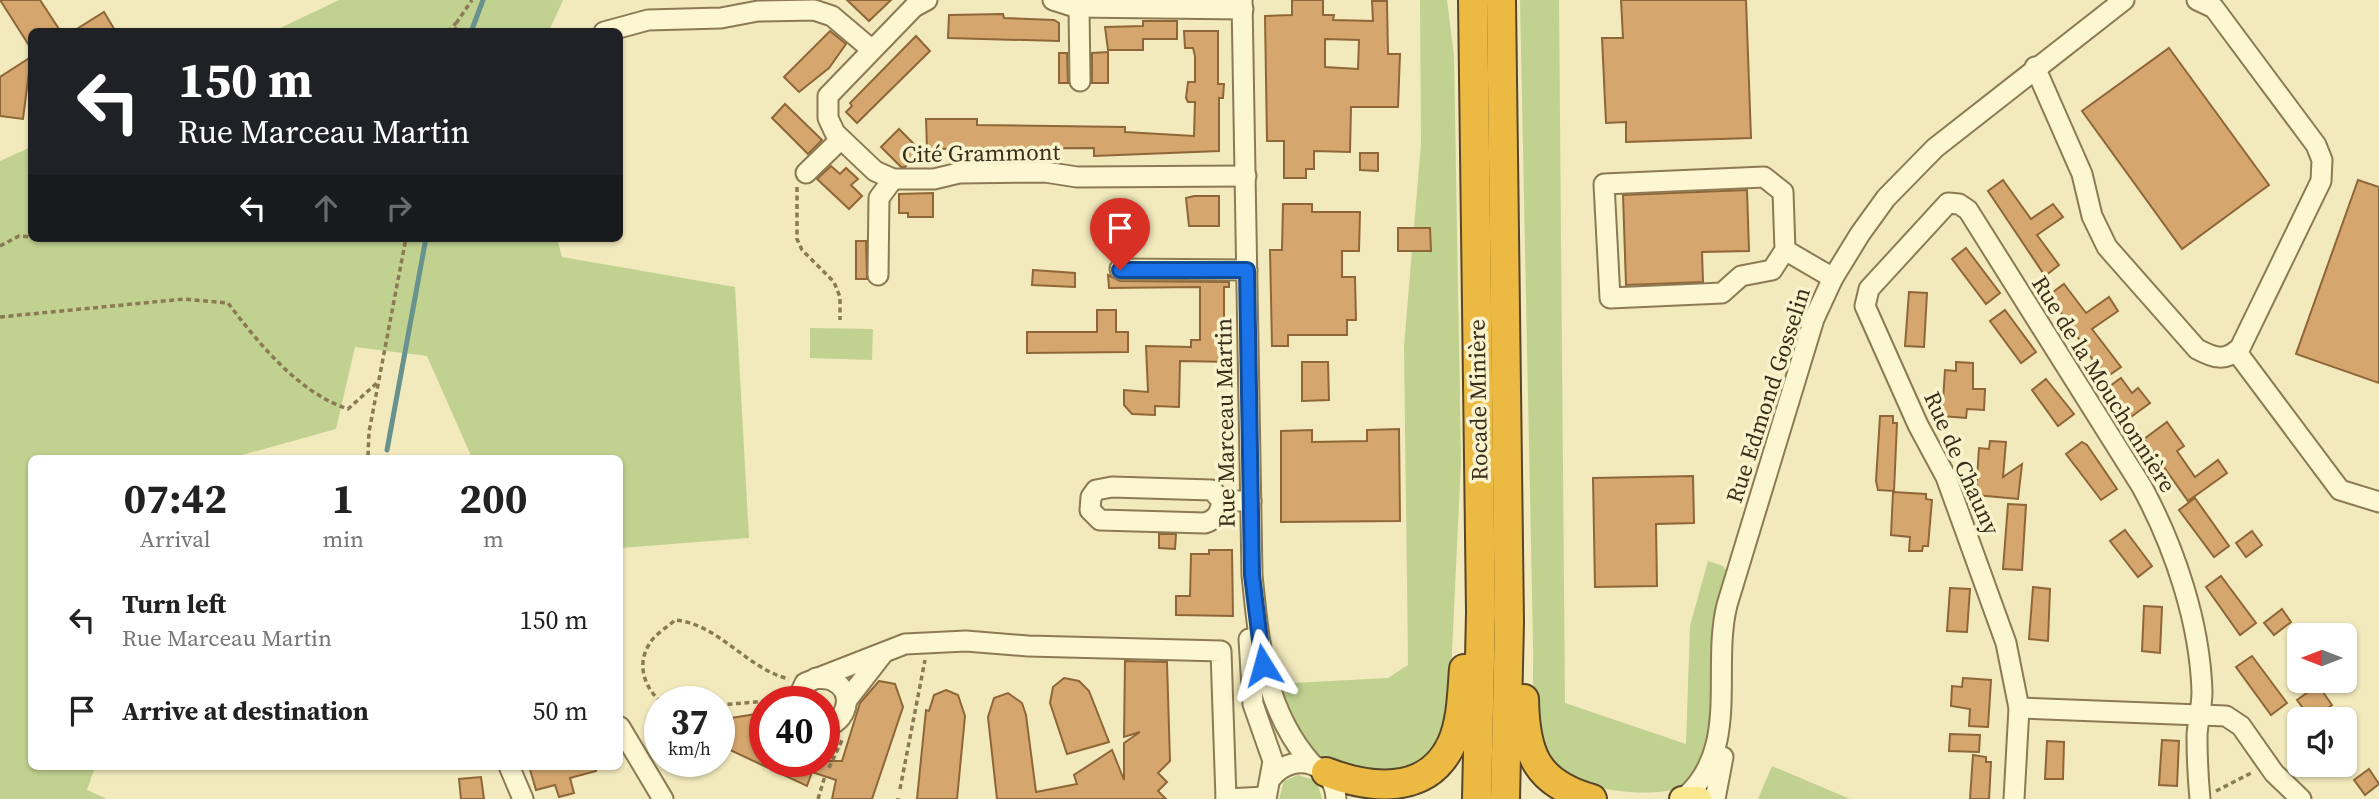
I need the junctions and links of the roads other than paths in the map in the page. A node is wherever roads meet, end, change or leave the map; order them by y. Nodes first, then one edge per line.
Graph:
1 (927, 0) edge
2 (1053, 0) edge
3 (1473, 0) edge
4 (1501, 0) edge
5 (2124, 0) edge
6 (2197, 0) edge
7 (1243, 5) edge
8 (1079, 6) junction
9 (619, 28) edge
10 (871, 49) junction
11 (2035, 67) junction
12 (1080, 81) dead end
13 (841, 139) junction
14 (806, 173) road end
15 (1246, 176) junction
16 (893, 179) junction
17 (1968, 210) joint
18 (1785, 250) junction
19 (1120, 270) dead end
20 (1247, 270) junction
21 (878, 275) dead end
22 (1833, 278) junction
23 (2236, 351) junction
24 (1507, 445) junction
25 (1479, 450) junction
26 (1222, 501) junction
27 (1251, 501) junction
28 (2379, 502) edge
29 (1252, 575) junction
30 (885, 651) junction
31 (811, 686) edge
32 (815, 686) edge
33 (839, 686) edge
34 (840, 687) edge
35 (847, 700) junction
36 (2020, 708) junction
37 (2199, 715) junction
38 (840, 718) edge
39 (1721, 721) junction
40 (623, 732) edge
41 (1319, 768) junction
42 (511, 770) edge
43 (1272, 776) junction
44 (1266, 798) edge
45 (523, 799) edge
46 (663, 799) edge
47 (1226, 799) edge
48 (1336, 799) edge
49 (1477, 799) edge
50 (1505, 799) edge
51 (1592, 799) edge
52 (1683, 799) edge
53 (1699, 799) edge
54 (1715, 799) edge
55 (2014, 799) edge
56 (2200, 799) edge
57 (2301, 799) edge

1 - 10 street, Cité Grammont
2 - 8 street
3 - 25 highway, Rocade Minière
4 - 24 highway, Rocade Minière
5 - 11 street, Rue Edmond Gosselin
6 - 23 street
7 - 8 street
7 - 15 street, Rue Marceau Martin
8 - 12 street
9 - 10 street
10 - 13 street, Cité Grammont
11 - 22 street, Rue Edmond Gosselin
11 - 23 street
13 - 14 street
13 - 16 street, Cité Grammont
15 - 16 street, Cité Grammont
15 - 20 street, Rue Marceau Martin
16 - 21 street
17 - 36 street, Rue de Chauny
17 - 37 street, Rue de la Mouchonnière
18 - 18 street
18 - 22 street
19 - 20 street
20 - 27 street, Rue Marceau Martin
22 - 39 street, Rue Edmond Gosselin
23 - 28 street
24 - 50 highway, Rocade Minière
24 - 51 highway
25 - 41 highway
25 - 49 highway, Rocade Minière
26 - 26 street
26 - 27 street
27 - 29 street, Rue Marceau Martin
29 - 41 street, Rue Marceau Martin
29 - 43 street, Rue Marceau Martin
30 - 31 street
30 - 35 street
30 - 47 street
32 - 33 street
34 - 35 street
35 - 38 street
36 - 37 street
36 - 55 street, Rue de Chauny
37 - 56 street, Rue de la Mouchonnière
37 - 57 street
39 - 52 street, Rue Edmond Gosselin
39 - 54 street, Rue Edmond Gosselin
40 - 46 street
41 - 43 street
41 - 48 street, Rue Marceau Martin
42 - 45 street
43 - 44 street, Rue Marceau Martin
44 - 47 street
52 - 53 main road

